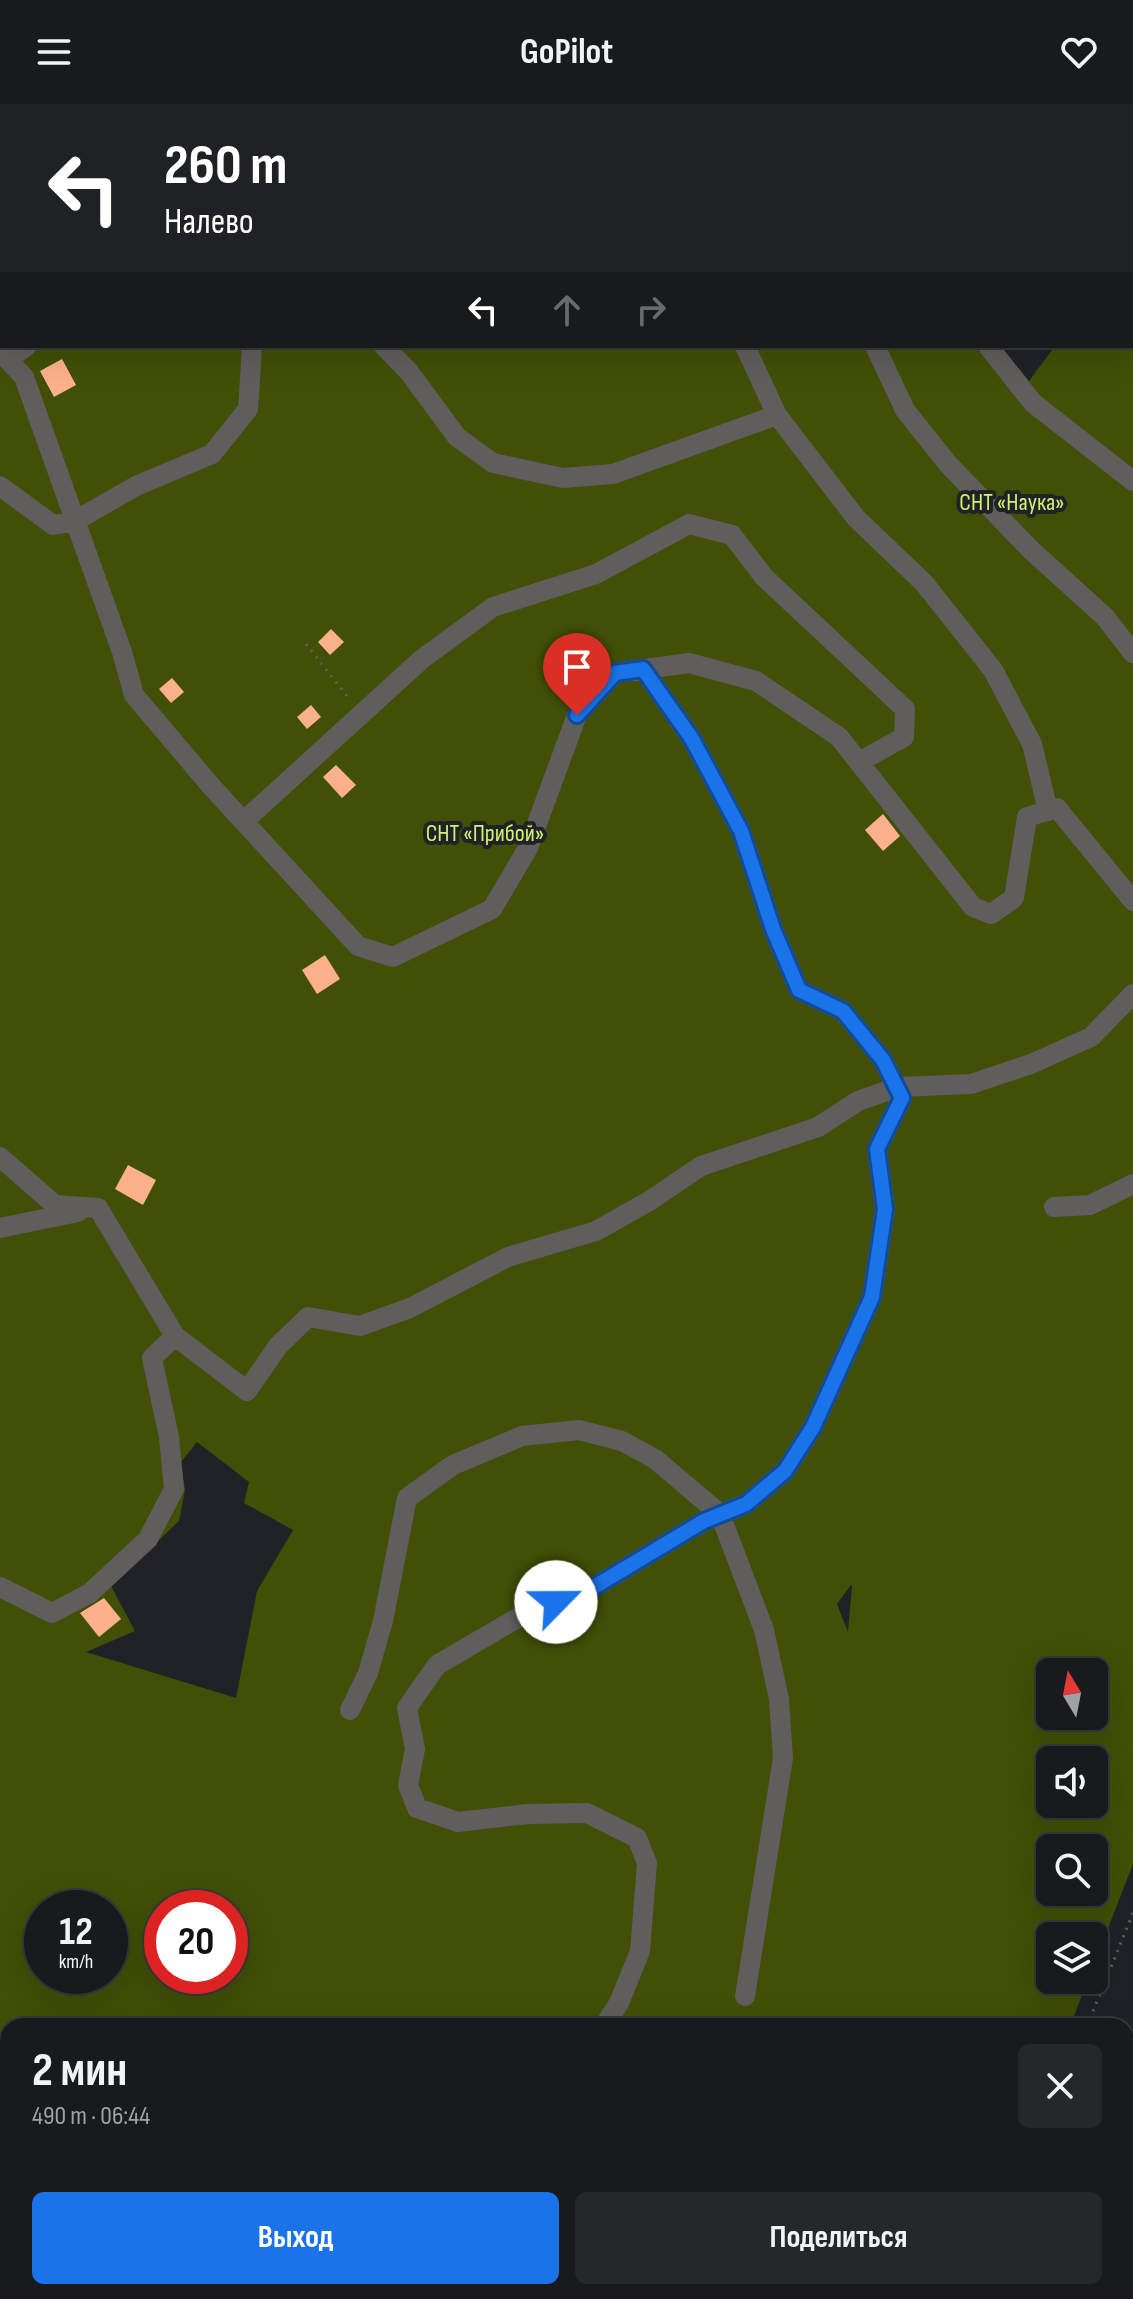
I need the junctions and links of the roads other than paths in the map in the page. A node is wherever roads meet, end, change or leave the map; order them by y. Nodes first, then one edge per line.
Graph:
1 (252, 348) edge
2 (386, 348) edge
3 (746, 348) edge
4 (876, 348) edge
5 (990, 348) edge
6 (4, 355) edge
7 (777, 415) junction
8 (1133, 481) edge
9 (0, 486) edge
10 (75, 521) junction
11 (1133, 653) edge
12 (643, 669) junction
13 (859, 762) junction
14 (1048, 811) junction
15 (244, 821) junction
16 (1133, 901) edge
17 (1133, 994) edge
18 (898, 1087) junction
19 (0, 1157) edge
20 (1133, 1184) edge
21 (1054, 1207) dead end
22 (98, 1208) junction
23 (0, 1228) edge
24 (175, 1336) junction
25 (720, 1514) junction
26 (0, 1587) edge
27 (350, 1710) dead end
28 (745, 1996) dead end
29 (609, 2018) edge

1 - 10 lane
2 - 7 lane
3 - 7 lane
4 - 11 lane
5 - 8 lane
6 - 10 lane
7 - 14 lane
9 - 10 lane
10 - 15 lane
12 - 13 lane
12 - 15 lane
12 - 18 lane
13 - 14 lane
13 - 15 lane
14 - 16 lane
17 - 18 lane
18 - 24 lane
18 - 25 lane
19 - 22 lane
20 - 21 lane
22 - 23 lane
22 - 24 lane
24 - 26 lane
25 - 27 lane
25 - 28 lane
25 - 29 lane

